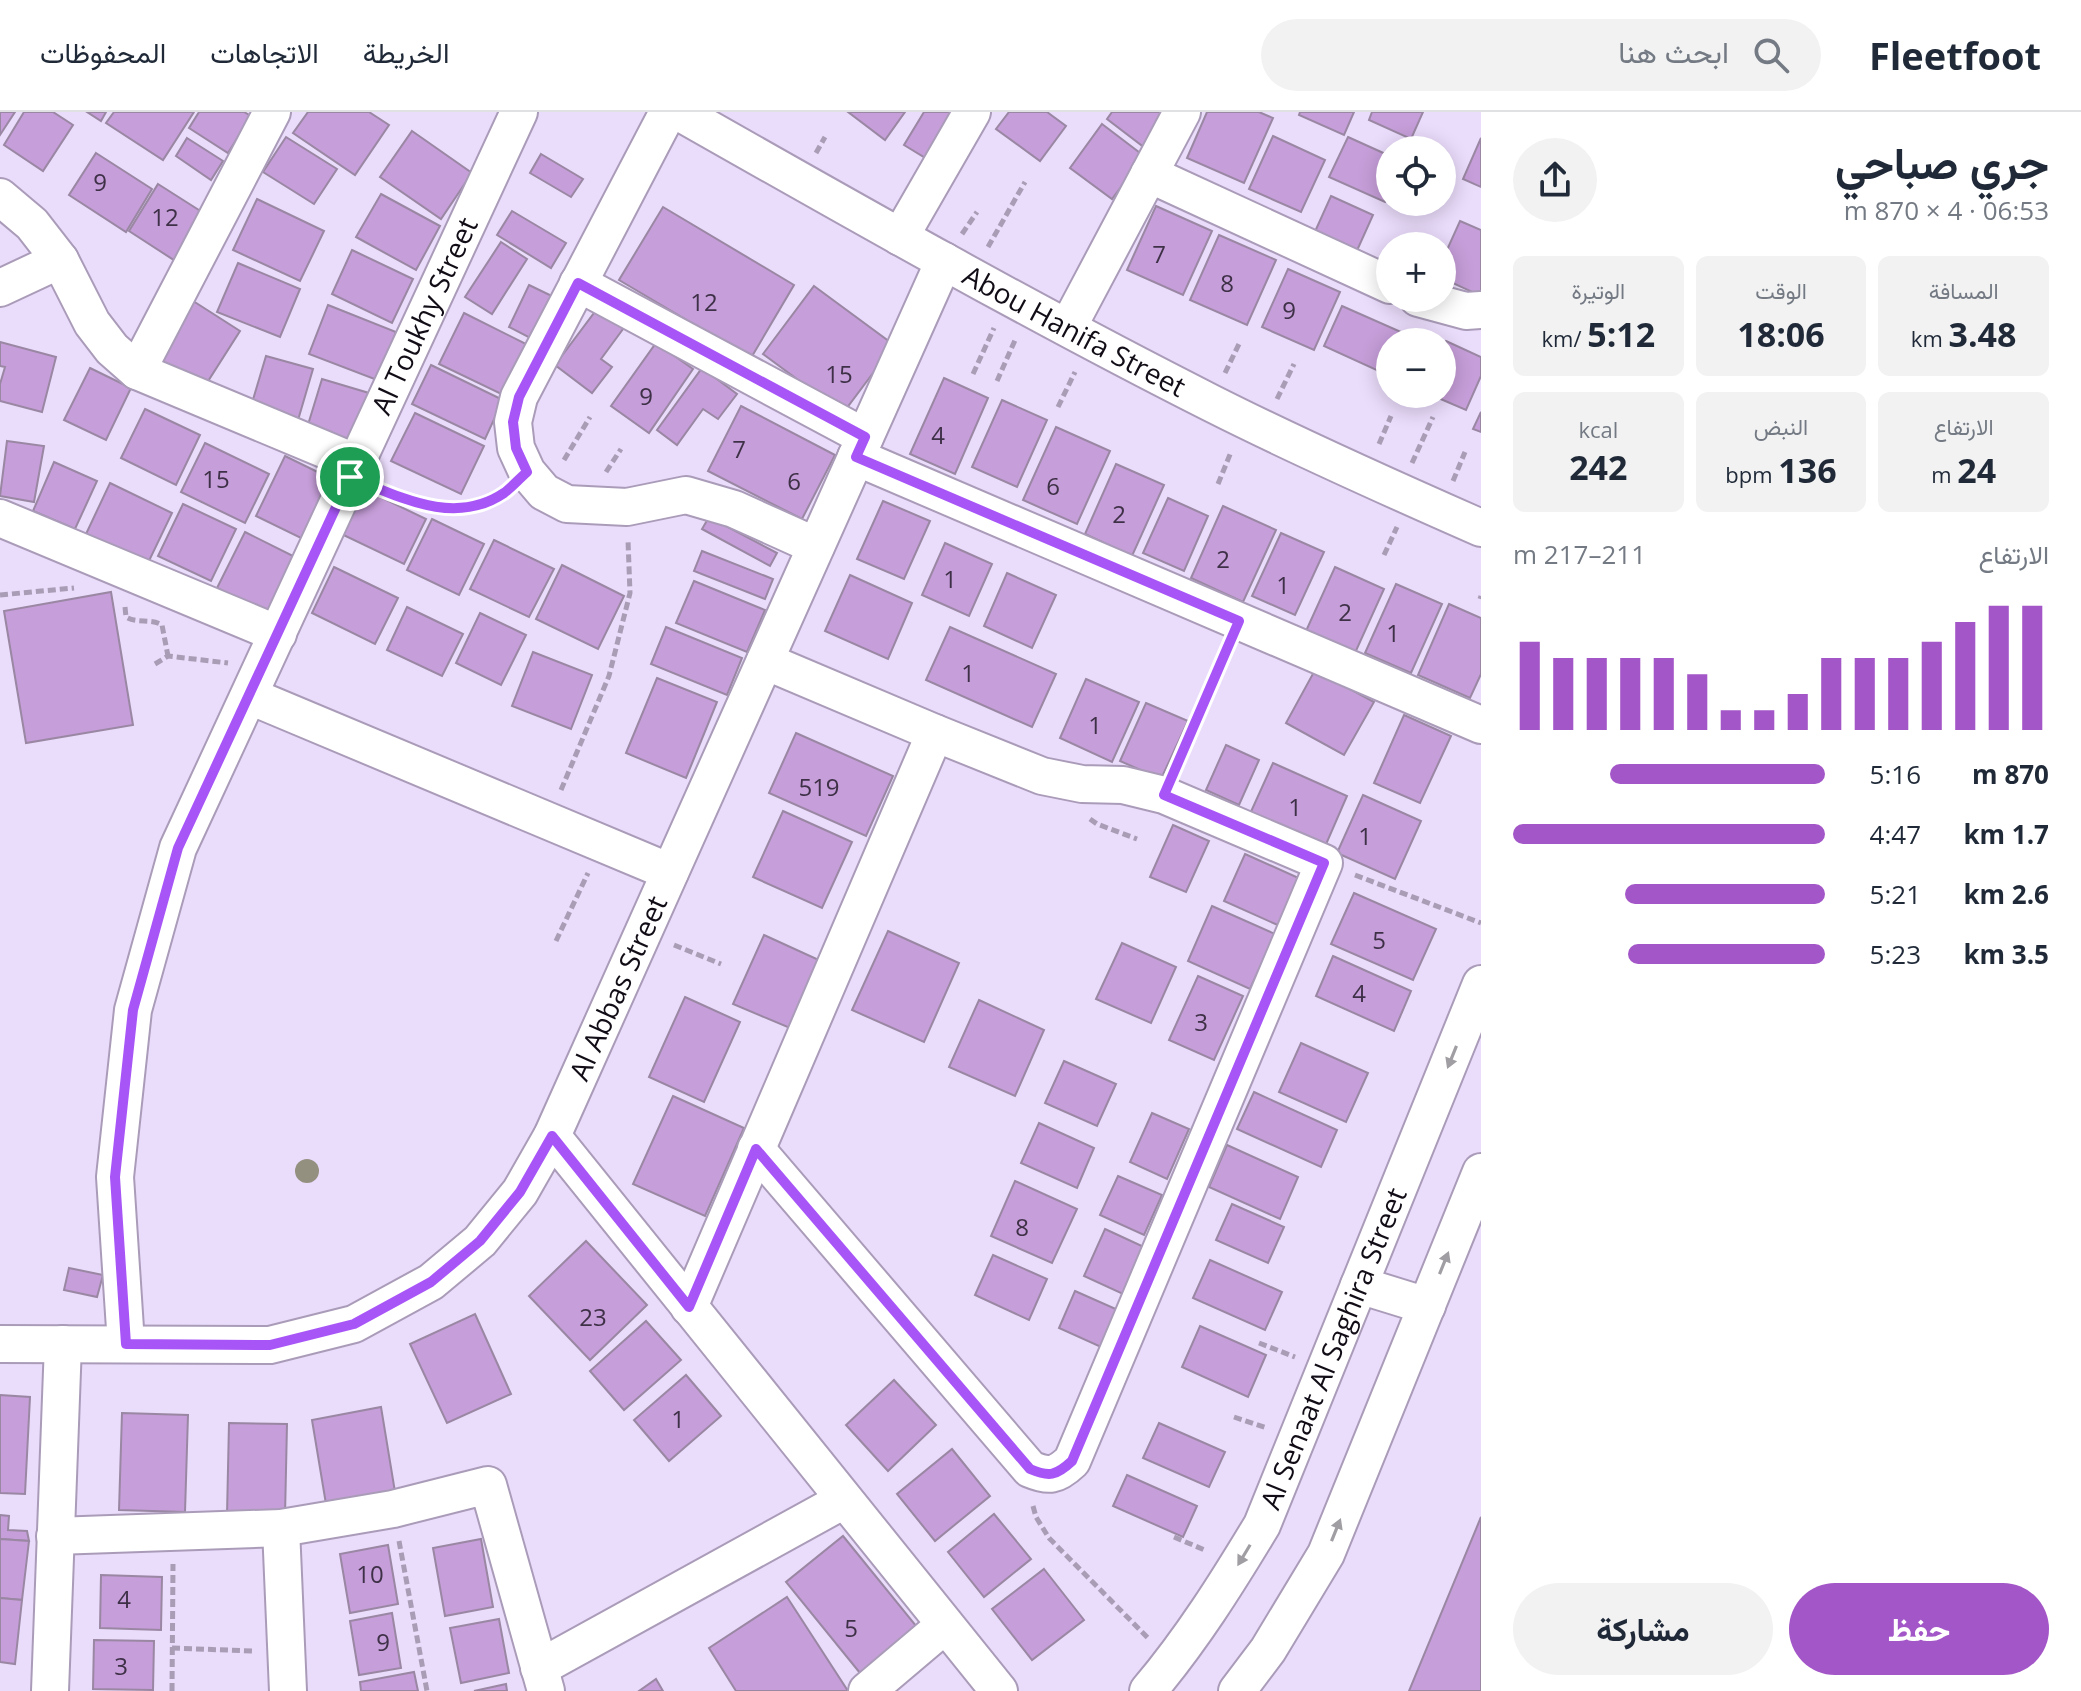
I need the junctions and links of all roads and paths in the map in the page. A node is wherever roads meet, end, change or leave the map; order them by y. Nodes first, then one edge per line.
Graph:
1 (272, 112) edge
2 (519, 112) edge
3 (668, 112) edge
4 (679, 112) edge
5 (972, 112) edge
6 (1182, 112) edge
7 (1149, 174) junction
8 (1025, 182) dead end
9 (0, 197) edge
10 (900, 237) junction
11 (60, 260) junction
12 (957, 268) junction
13 (1376, 279) edge
14 (578, 283) junction
15 (0, 288) edge
16 (1020, 302) junction
17 (1456, 308) edge
18 (1481, 310) edge
19 (1068, 327) junction
20 (137, 371) junction
21 (973, 374) dead end
22 (997, 381) dead end
23 (590, 417) dead end
24 (1433, 417) dead end
25 (860, 447) junction
26 (354, 470) junction
27 (536, 482) junction
28 (1399, 493) junction
29 (627, 507) junction
30 (0, 518) edge
31 (1481, 528) edge
32 (816, 546) junction
33 (76, 587) dead end
34 (0, 594) edge
35 (123, 599) dead end
36 (1239, 621) junction
37 (278, 634) junction
38 (168, 656) junction
39 (765, 661) junction
40 (155, 664) dead end
41 (254, 686) junction
42 (1481, 725) edge
43 (935, 733) junction
44 (1164, 795) junction
45 (548, 821) junction
46 (601, 844) junction
47 (1324, 863) junction
48 (670, 872) junction
49 (1481, 923) edge
50 (643, 932) junction
51 (556, 941) dead end
52 (721, 964) dead end
53 (1481, 984) edge
54 (552, 1136) junction
55 (756, 1149) junction
56 (1477, 1192) edge
57 (1359, 1285) junction
58 (1427, 1306) junction
59 (689, 1307) junction
60 (0, 1344) edge
61 (63, 1344) junction
62 (126, 1344) junction
63 (1030, 1469) junction
64 (844, 1500) junction
65 (393, 1509) junction
66 (281, 1528) junction
67 (173, 1532) junction
68 (55, 1536) junction
69 (945, 1625) junction
70 (172, 1648) junction
71 (286, 1652) junction
72 (1172, 1662) junction
73 (542, 1679) edge
74 (50, 1691) edge
75 (172, 1691) edge
76 (288, 1691) edge
77 (427, 1691) edge
78 (867, 1691) edge
79 (999, 1691) edge
80 (1148, 1691) edge
81 (1237, 1691) edge

1 - 20 street
2 - 26 street, Al Toukhy Street
3 - 14 street
4 - 10 street, Abou Hanifa Street
5 - 10 street
6 - 7 street
7 - 13 street
7 - 19 street
8 - 12 path
9 - 11 street
10 - 12 street, Abou Hanifa Street
11 - 15 street
11 - 20 street
12 - 16 street, Abou Hanifa Street
12 - 25 street, Al Abbas Street
14 - 25 street
14 - 27 street
16 - 19 street, Abou Hanifa Street
16 - 21 path
16 - 22 path
17 - 18 street
19 - 28 street, Abou Hanifa Street
20 - 26 street
23 - 27 path
24 - 28 path
25 - 32 street, Al Abbas Street
25 - 36 street
26 - 27 path
26 - 37 street, Al Toukhy Street
27 - 29 street
28 - 31 street, Abou Hanifa Street
29 - 32 street
29 - 45 path
30 - 37 street
32 - 39 street, Al Abbas Street
33 - 34 path
35 - 38 path
36 - 42 street
36 - 44 path
37 - 41 street, Al Toukhy Street
38 - 40 path
38 - 41 path
39 - 43 street
39 - 48 street, Al Abbas Street
41 - 45 street
41 - 62 street, Al Toukhy Street
43 - 44 street
43 - 55 street
44 - 47 street
45 - 46 street
46 - 48 street
46 - 51 path
47 - 49 path
47 - 63 street
48 - 50 street, Al Abbas Street
50 - 52 path
50 - 54 street, Al Abbas Street
53 -> 57 street, Al Senaat Al Saghira Street
54 - 59 street
54 - 62 street, Al Abbas Street
55 - 59 street
55 - 63 street
58 -> 56 street
57 - 58 street
57 -> 72 street, Al Senaat Al Saghira Street
81 -> 58 street
59 - 64 street
60 - 61 street, Al Abbas Street
61 - 62 street, Al Abbas Street
61 - 68 street
63 - 72 path
64 - 69 street
64 - 73 street
65 - 66 street
65 - 73 street
65 - 77 path
66 - 67 street
66 - 71 street
67 - 68 street
67 - 70 path
68 - 74 street
69 - 78 street
69 - 79 street
70 - 71 path
70 - 75 path
71 - 76 street
72 - 80 street, Al Senaat Al Saghira Street

